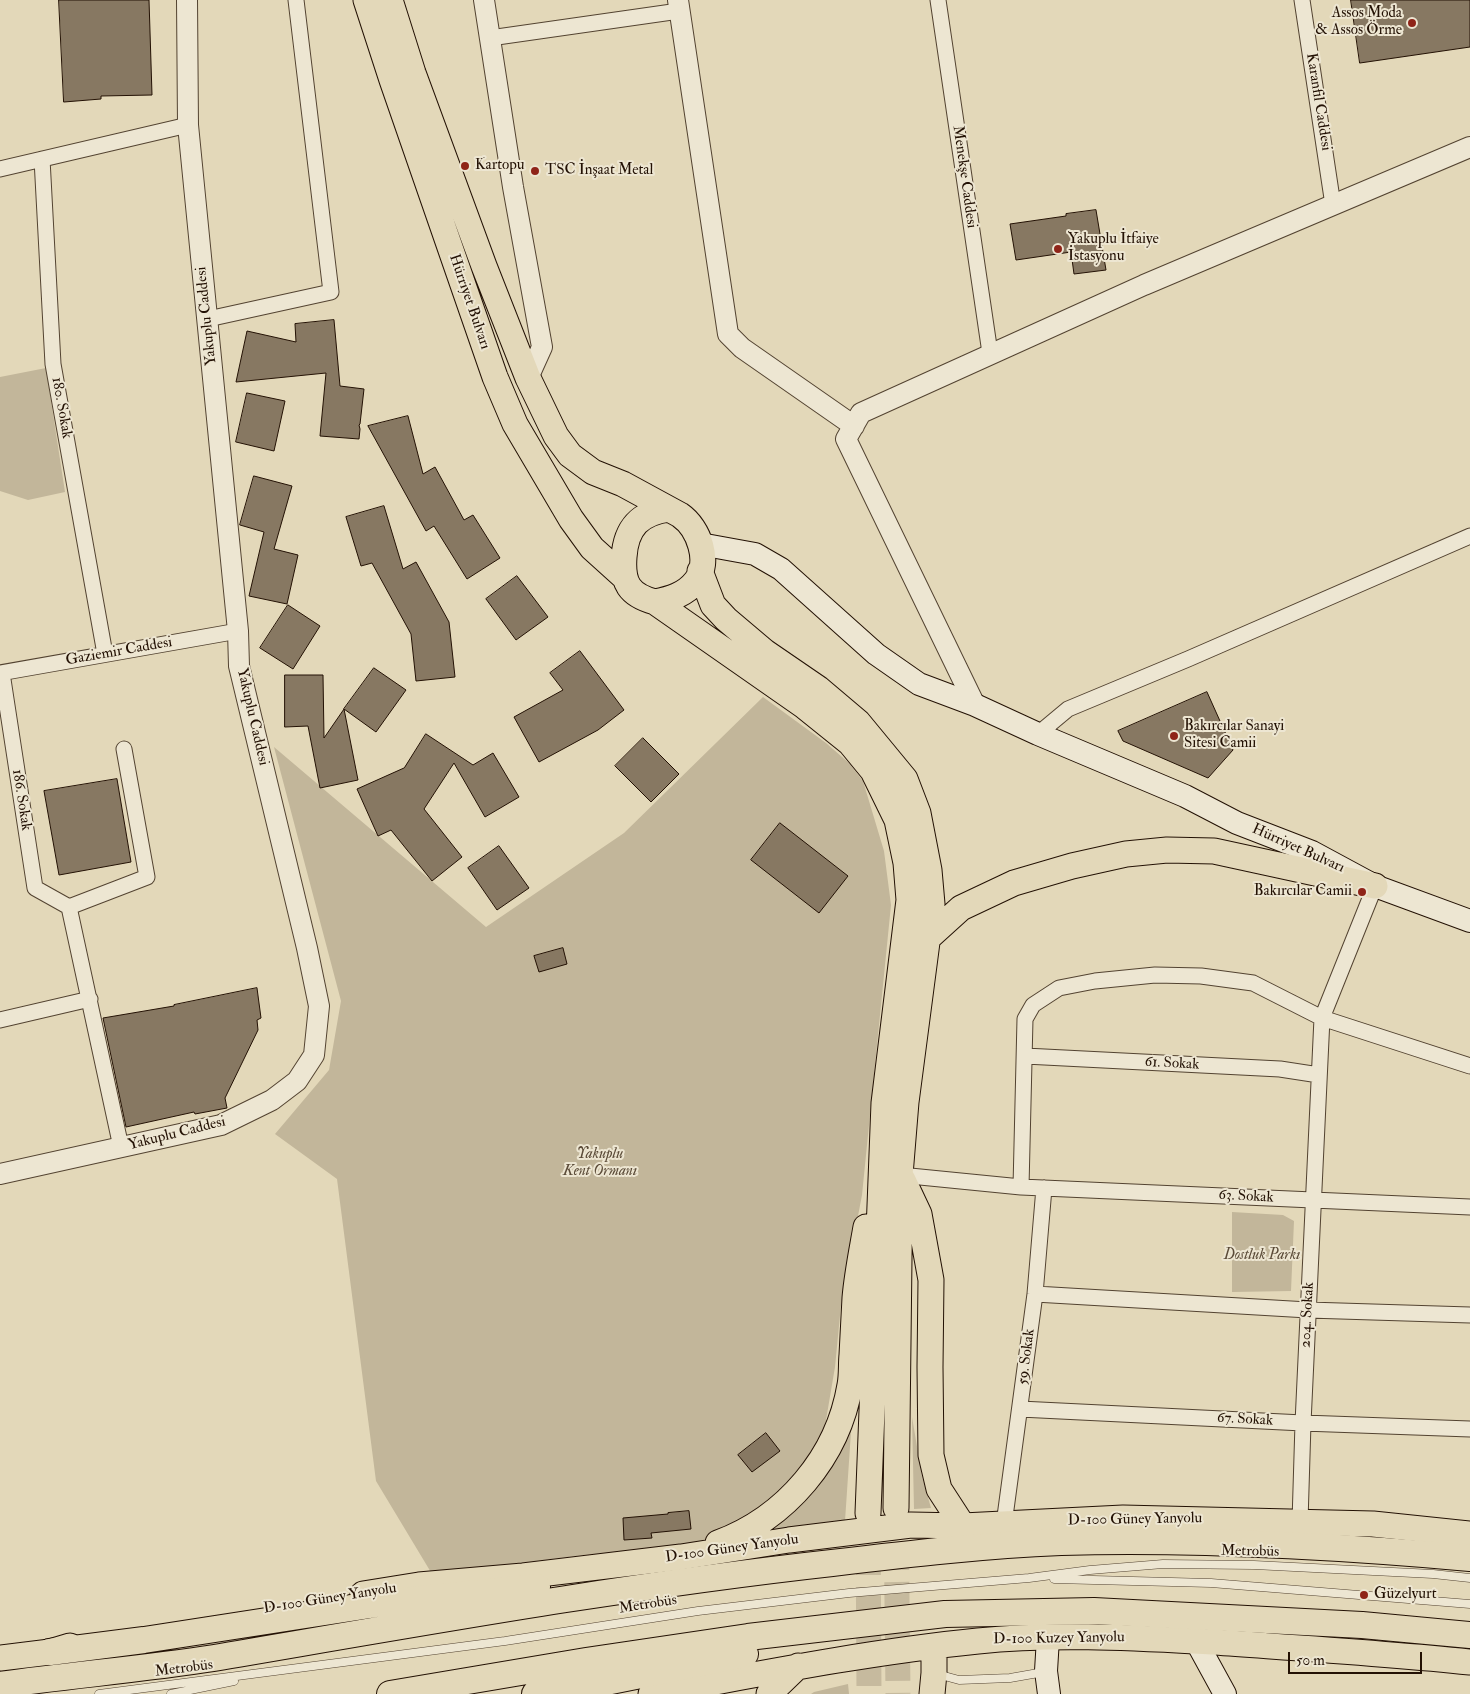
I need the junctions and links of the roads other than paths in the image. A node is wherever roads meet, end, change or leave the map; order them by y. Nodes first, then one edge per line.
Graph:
1 (186, 0) edge
2 (296, 0) edge
3 (366, 0) edge
4 (390, 0) edge
5 (484, 0) edge
6 (938, 0) edge
7 (1302, 0) edge
8 (679, 5) edge
9 (490, 38) junction
10 (188, 125) junction
11 (1470, 147) edge
12 (42, 159) junction
13 (0, 169) edge
14 (1333, 205) junction
15 (208, 319) junction
16 (990, 353) junction
17 (528, 378) junction
18 (854, 426) junction
19 (669, 509) junction
20 (1470, 536) edge
21 (700, 544) junction
22 (700, 571) junction
23 (624, 576) junction
24 (655, 602) junction
25 (238, 631) junction
26 (105, 654) junction
27 (1, 673) edge
28 (975, 705) junction
29 (1038, 734) junction
30 (124, 749) dead end
31 (1375, 886) junction
32 (69, 907) junction
33 (1470, 921) edge
34 (928, 937) junction
35 (90, 999) junction
36 (1322, 1018) junction
37 (0, 1020) edge
38 (1024, 1056) junction
39 (1470, 1066) edge
40 (1319, 1075) junction
41 (121, 1147) junction
42 (882, 1156) junction
43 (0, 1174) edge
44 (900, 1175) junction
45 (1022, 1187) junction
46 (1044, 1188) junction
47 (1313, 1200) junction
48 (1470, 1207) edge
49 (1035, 1294) junction
50 (1308, 1310) junction
51 (1470, 1315) edge
52 (1020, 1409) junction
53 (1302, 1423) junction
54 (1470, 1429) edge
55 (896, 1508) tunnel mouth
56 (868, 1513) tunnel mouth
57 (1300, 1522) junction
58 (1004, 1524) junction
59 (962, 1526) junction
60 (1470, 1534) edge
61 (681, 1557) junction
62 (1470, 1558) edge
63 (1029, 1578) junction
64 (1470, 1578) edge
65 (667, 1583) junction
66 (1470, 1604) edge
67 (861, 1623) junction
68 (1470, 1635) edge
69 (1048, 1638) junction
70 (1196, 1641) junction
71 (50, 1652) junction
72 (0, 1658) edge
73 (1470, 1662) edge
74 (926, 1664) edge
75 (798, 1666) junction
76 (1046, 1672) junction
77 (272, 1673) junction
78 (0, 1685) edge
79 (99, 1694) edge
80 (171, 1694) edge
81 (390, 1694) edge
82 (535, 1694) edge
83 (652, 1694) edge
84 (769, 1694) edge
85 (1049, 1694) edge
86 (1225, 1694) edge

1 - 10 street, Yakuplu Caddesi
2 - 15 street
3 - 23 main road, Hürriyet Bulvarı
4 - 17 main road, Hürriyet Bulvarı
5 - 9 street
6 - 16 street, Menekşe Caddesi
7 - 14 street, Karanfil Caddesi
8 - 9 street
8 - 18 street
9 - 17 street
10 - 12 street
10 - 15 street, Yakuplu Caddesi
11 - 14 street
12 - 13 street
12 - 26 street, 180. Sokak
14 - 16 street
15 - 25 street, Yakuplu Caddesi
16 - 18 street
17 - 19 main road, Hürriyet Bulvarı
18 - 28 street
19 - 21 main road
19 - 23 main road
20 - 29 street
21 - 22 main road
21 - 28 main road, Hürriyet Bulvarı
22 - 24 main road
22 - 34 main road
23 - 24 main road
24 - 42 main road
25 - 26 street, Gaziemir Caddesi
25 - 41 street, Yakuplu Caddesi
26 - 27 street, Gaziemir Caddesi
27 - 32 street, 186. Sokak
28 - 29 main road, Hürriyet Bulvarı
29 - 31 main road, Hürriyet Bulvarı
30 - 32 street
31 - 33 main road, Hürriyet Bulvarı
31 - 34 main road
31 - 36 street, 204. Sokak
32 - 35 street
34 - 44 main road
35 - 37 street
35 - 41 street
36 - 38 street
36 - 39 street
36 - 40 street, 204. Sokak
38 - 40 street, 61. Sokak
38 - 45 street
40 - 47 street, 204. Sokak
41 - 43 street, Yakuplu Caddesi
42 - 56 main road
42 - 61 main road
44 - 45 street, 63. Sokak
44 - 55 main road
44 - 59 main road
45 - 46 street, 63. Sokak
46 - 47 street, 63. Sokak
46 - 49 street, 59. Sokak
47 - 48 street, 63. Sokak
47 - 50 street, 204. Sokak
49 - 50 street
49 - 52 street, 59. Sokak
50 - 51 street
50 - 53 street, 204. Sokak
52 - 53 street, 67. Sokak
52 - 58 street, 59. Sokak
53 - 54 street, 67. Sokak
53 - 57 street, 204. Sokak
57 - 58 main road, D-100 Güney Yanyolu
57 - 60 main road, D-100 Güney Yanyolu
58 - 59 main road, D-100 Güney Yanyolu
59 - 61 main road, D-100 Güney Yanyolu
61 - 71 main road, D-100 Güney Yanyolu
62 - 65 highway
63 - 64 lane, Metrobüs
63 - 66 lane, Metrobüs
63 - 77 lane, Metrobüs
65 - 71 highway
65 - 78 highway
67 - 68 highway
67 - 81 highway
67 - 82 highway
69 - 70 main road, D-100 Kuzey Yanyolu
69 - 74 main road, D-100 Kuzey Yanyolu
69 - 76 main road
70 - 73 main road, D-100 Kuzey Yanyolu
70 - 86 main road
71 - 72 main road, D-100 Güney Yanyolu
74 - 75 main road, D-100 Kuzey Yanyolu
74 - 76 lane
75 - 83 main road, D-100 Kuzey Yanyolu
75 - 84 main road
76 - 85 main road
77 - 79 lane, Metrobüs
77 - 80 lane, Metrobüs

